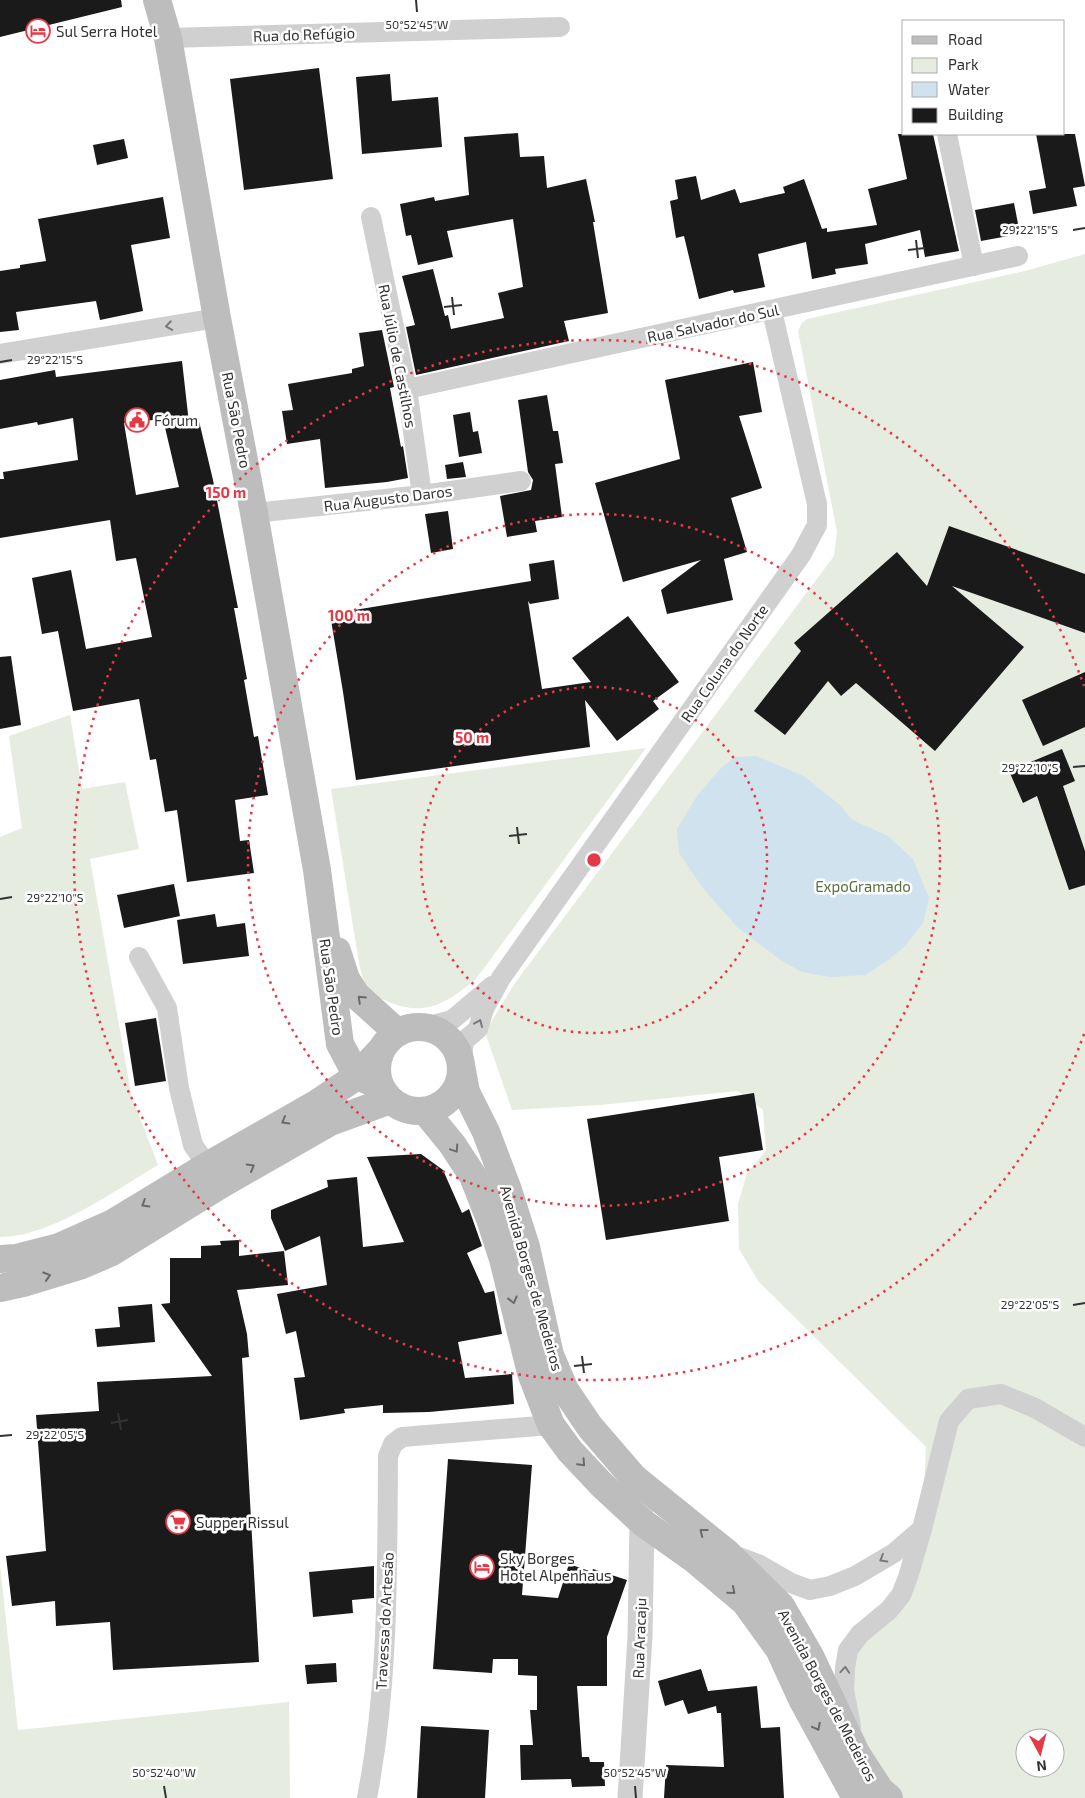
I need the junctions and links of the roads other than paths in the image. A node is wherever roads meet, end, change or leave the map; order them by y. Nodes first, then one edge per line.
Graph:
1 (158, 0) edge
2 (560, 27) dead end
3 (168, 38) junction
4 (947, 135) edge
5 (371, 217) dead end
6 (1018, 256) dead end
7 (974, 266) junction
8 (772, 311) junction
9 (217, 318) junction
10 (0, 354) edge
11 (407, 389) junction
12 (520, 481) dead end
13 (422, 495) junction
14 (254, 513) junction
15 (317, 870) junction
16 (139, 957) dead end
17 (501, 978) junction
18 (426, 1027) junction
19 (388, 1042) junction
20 (340, 1044) junction
21 (461, 1065) junction
22 (375, 1087) junction
23 (316, 1104) junction
24 (425, 1111) junction
25 (214, 1175) junction
26 (0, 1259) edge
27 (0, 1288) edge
28 (551, 1425) junction
29 (590, 1427) junction
30 (1085, 1437) edge
31 (634, 1478) junction
32 (642, 1522) junction
33 (922, 1529) junction
34 (727, 1553) junction
35 (856, 1753) junction
36 (367, 1798) edge
37 (630, 1798) edge
38 (856, 1798) edge
39 (889, 1798) edge

1 - 3 main road, Rua São Pedro
2 - 3 street, Rua do Refúgio
3 - 9 main road, Rua São Pedro
4 - 7 street
5 - 11 street, Rua Júlio de Castilhos
6 - 7 street, Rua Salvador do Sul
7 - 8 street, Rua Salvador do Sul
8 - 11 street, Rua Salvador do Sul
8 - 17 street, Rua Coluna do Norte
9 -> 10 street
9 - 14 main road, Rua São Pedro
11 - 13 street, Rua Júlio de Castilhos
12 - 13 street, Rua Augusto Daros
13 - 14 street, Rua Augusto Daros
14 - 15 main road, Rua São Pedro
19 -> 15 main road, Rua São Pedro
15 - 20 main road, Rua São Pedro
16 - 25 street
17 - 18 street, Rua Coluna do Norte
21 -> 17 street, Rua Coluna do Norte
18 - 19 main road
18 - 21 main road
19 - 22 main road
20 - 22 main road, Rua São Pedro
20 - 23 main road
21 - 24 main road
21 - 29 main road, Avenida Borges de Medeiros
22 - 23 main road
22 - 24 main road
25 -> 22 main road
23 -> 25 main road
24 -> 28 main road, Avenida Borges de Medeiros
25 -> 26 main road
27 -> 25 main road
28 - 29 main road
28 -> 32 main road, Avenida Borges de Medeiros
28 - 36 street, Travessa do Artesão
29 - 31 main road, Avenida Borges de Medeiros
30 - 33 street
31 - 32 street, Rua Aracaju
34 -> 31 main road, Avenida Borges de Medeiros
32 - 37 street, Rua Aracaju
32 -> 38 main road, Avenida Borges de Medeiros
33 -> 34 street
35 -> 33 street
34 - 35 main road, Avenida Borges de Medeiros
35 - 39 main road, Avenida Borges de Medeiros

